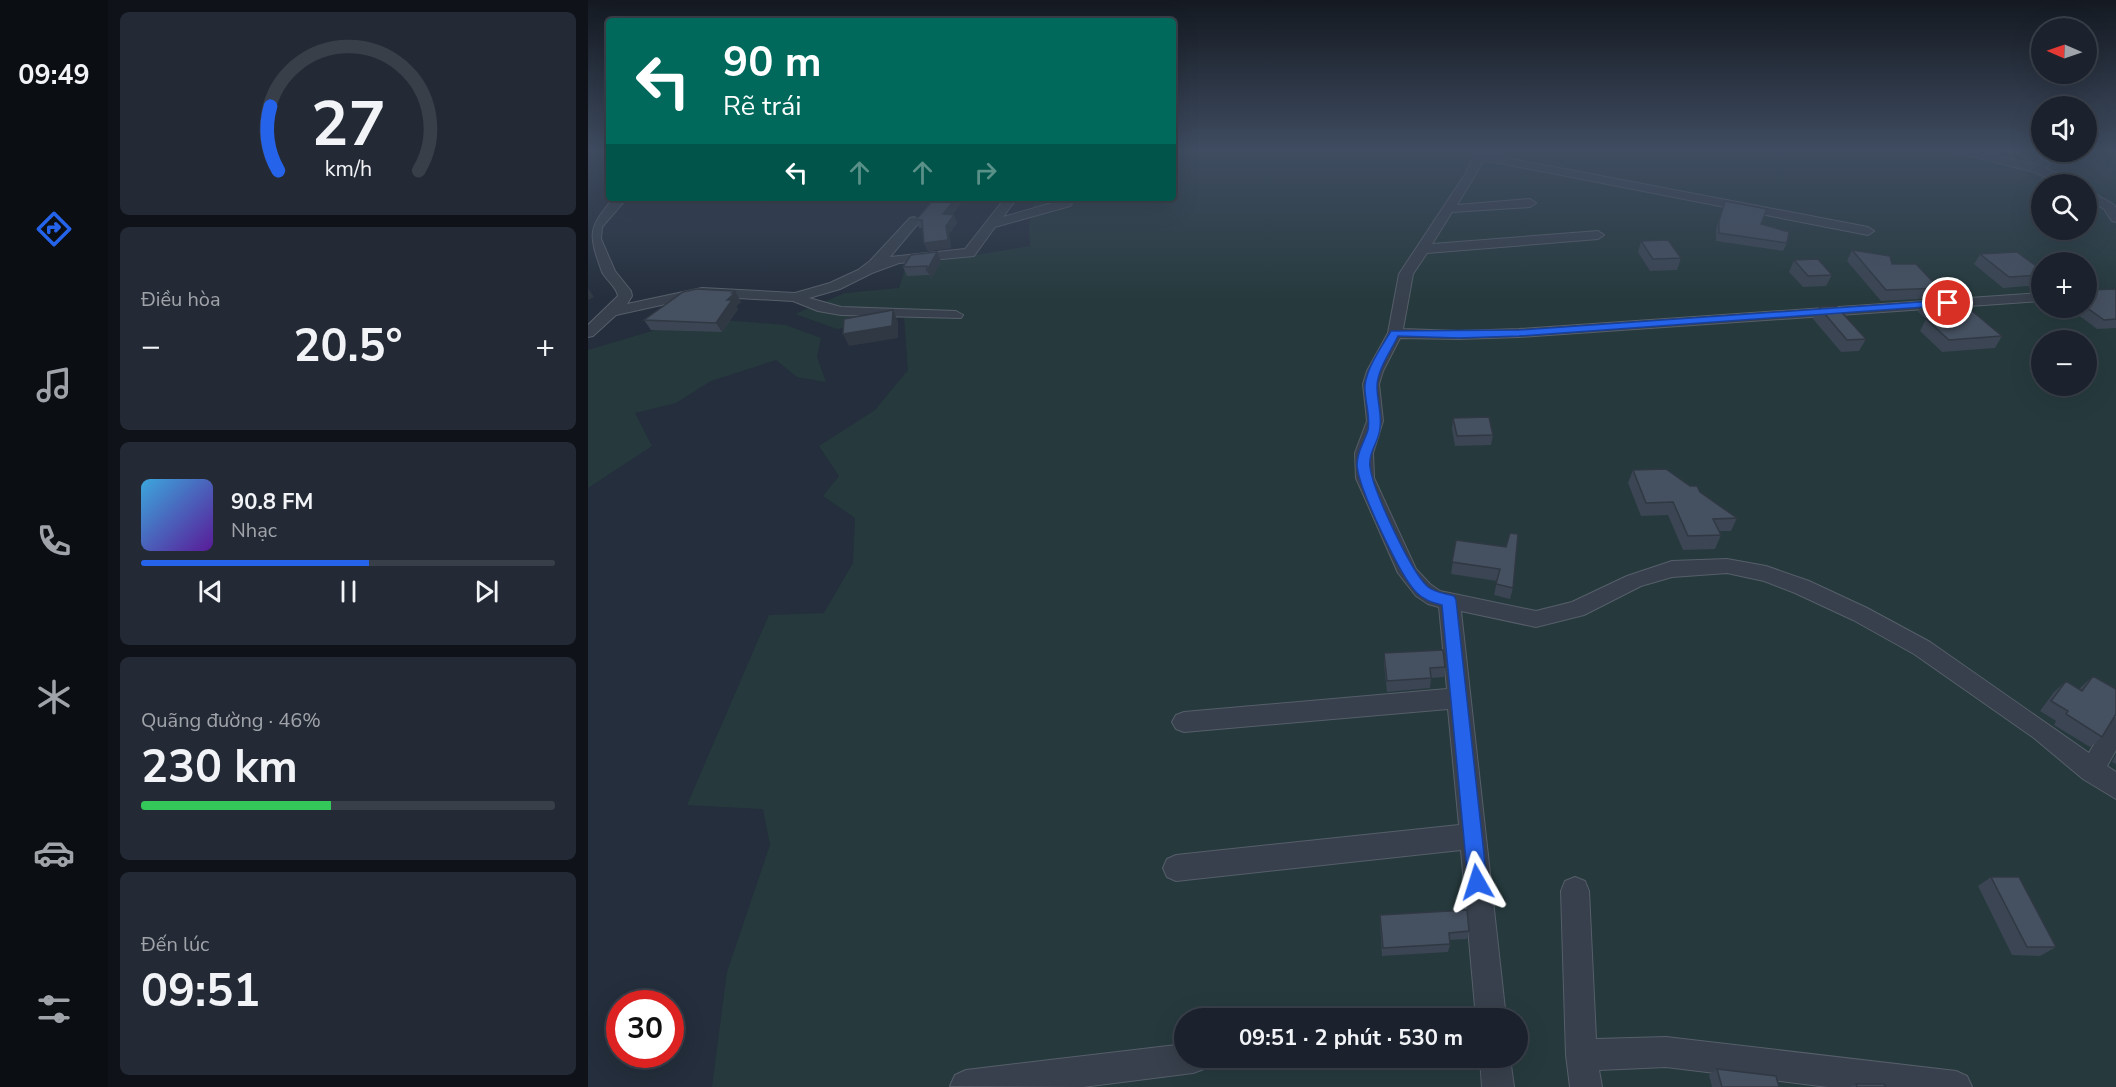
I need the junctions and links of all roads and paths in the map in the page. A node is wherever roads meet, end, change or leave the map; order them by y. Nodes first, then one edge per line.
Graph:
1 (1453, 200) edge
2 (1713, 200) edge
3 (2098, 200) edge
4 (618, 201) edge
5 (1009, 201) edge
6 (1062, 202) edge
7 (1530, 203) dead end
8 (1447, 209) junction
9 (2116, 218) edge
10 (914, 221) edge
11 (993, 224) junction
12 (1868, 231) dead end
13 (1598, 235) dead end
14 (1422, 249) junction
15 (871, 269) junction
16 (795, 297) junction
17 (2031, 298) edge
18 (612, 312) junction
19 (956, 315) dead end
20 (588, 333) edge
21 (1395, 333) junction
22 (1449, 600) junction
23 (1458, 698) junction
24 (1184, 722) dead end
25 (2116, 727) edge
26 (2092, 771) junction
27 (2116, 787) edge
28 (1473, 837) junction
29 (1176, 868) dead end
30 (1575, 891) dead end
31 (1490, 1008) edge
32 (1581, 1055) junction
33 (1174, 1060) edge
34 (1496, 1068) edge
35 (966, 1086) edge
36 (1498, 1087) edge
37 (1586, 1087) edge
38 (1956, 1087) edge

1 - 8 street
2 - 12 street
3 - 9 street
4 - 18 street
5 - 11 street
6 - 11 street
7 - 8 street
8 - 14 street
10 - 15 street
11 - 15 street
13 - 14 street
14 - 21 street
15 - 16 street
16 - 18 street
16 - 19 street
17 - 21 street
18 - 20 street
21 - 22 street
22 - 23 street
22 - 26 street
23 - 24 street
23 - 28 street
25 - 26 street
26 - 27 street
28 - 29 street
28 - 31 street
30 - 32 street
32 - 37 street
32 - 38 street
33 - 35 street
34 - 36 street

